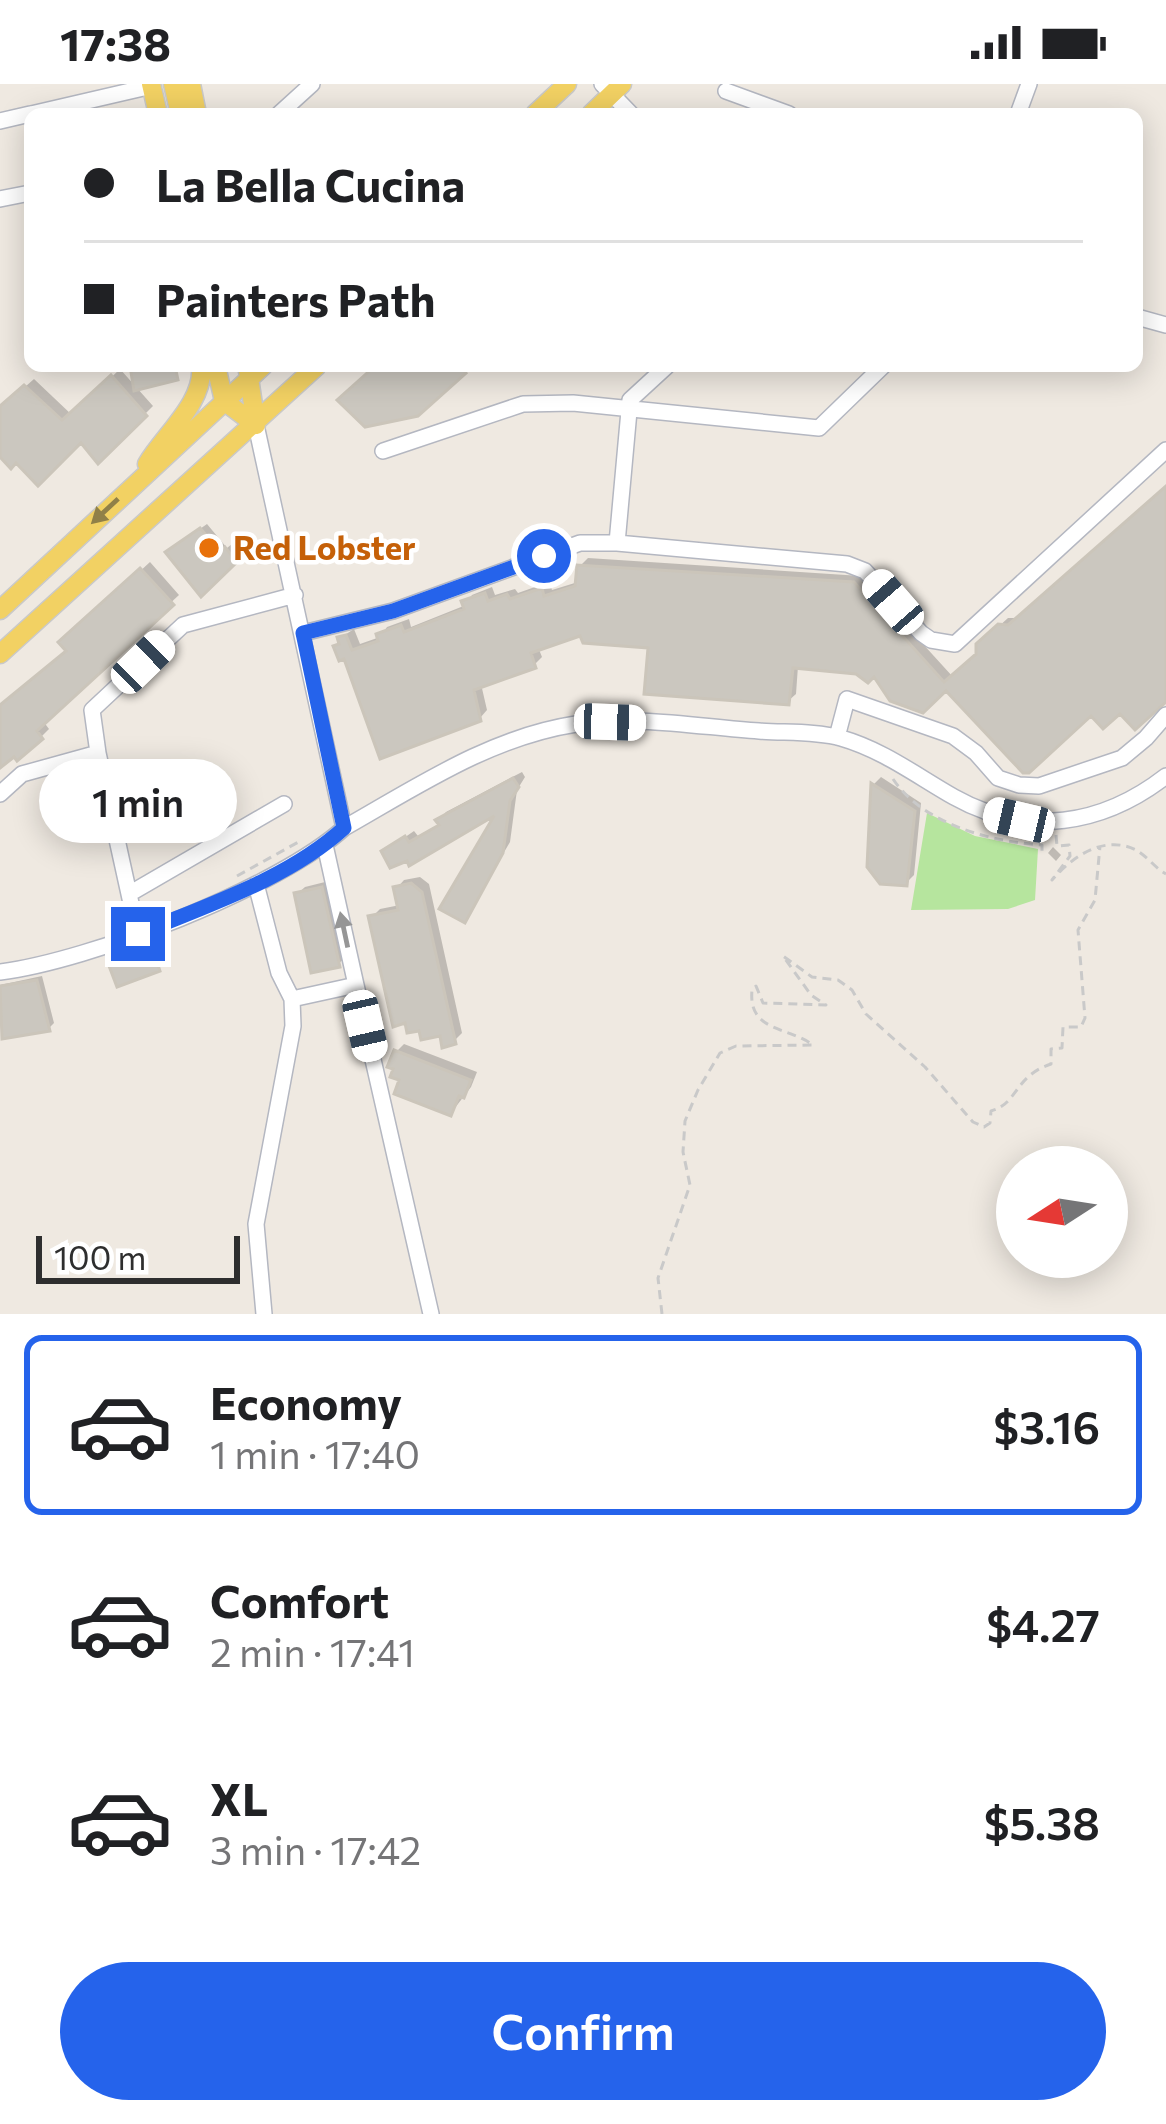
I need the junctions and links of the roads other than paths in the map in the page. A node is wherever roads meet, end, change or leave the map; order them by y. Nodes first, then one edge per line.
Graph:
1 (567, 84) edge
2 (152, 85) edge
3 (726, 91) dead end
4 (55, 108) edge
5 (541, 108) edge
6 (773, 108) edge
7 (202, 372) edge
8 (217, 372) edge
9 (252, 372) edge
10 (254, 372) edge
11 (311, 372) edge
12 (660, 372) edge
13 (871, 372) edge
14 (224, 401) junction
15 (628, 411) junction
16 (256, 425) junction
17 (1166, 450) edge
18 (383, 451) dead end
19 (136, 482) junction
20 (617, 543) junction
21 (295, 596) junction
22 (0, 610) edge
23 (303, 633) junction
24 (0, 654) edge
25 (1166, 715) edge
26 (837, 737) junction
27 (98, 754) junction
28 (1166, 776) edge
29 (0, 794) edge
30 (284, 804) dead end
31 (344, 828) junction
32 (321, 838) junction
33 (256, 884) junction
34 (128, 894) junction
35 (138, 934) junction
36 (0, 972) edge
37 (356, 985) junction
38 (292, 999) junction
39 (264, 1314) edge
40 (430, 1314) edge

1 - 5 main road
2 - 4 street
3 - 6 street
7 - 19 main road
8 - 14 main road
9 - 14 main road
10 - 16 main road
11 - 16 main road
12 - 15 street
13 - 15 street
14 - 16 main road
14 - 19 main road
15 - 18 street
15 - 20 street
16 - 21 street
16 - 24 main road
17 - 20 street
19 -> 22 main road
20 - 23 street
21 - 23 street
21 - 27 street
23 - 31 street
25 - 26 street
26 - 28 street
26 - 31 street
27 - 29 street
27 - 34 street
30 - 34 street
31 - 32 street
32 - 33 street
37 -> 32 street
33 - 35 street
33 - 38 street
34 - 35 street
35 - 36 street
37 - 38 street
37 - 40 street
38 - 39 street

